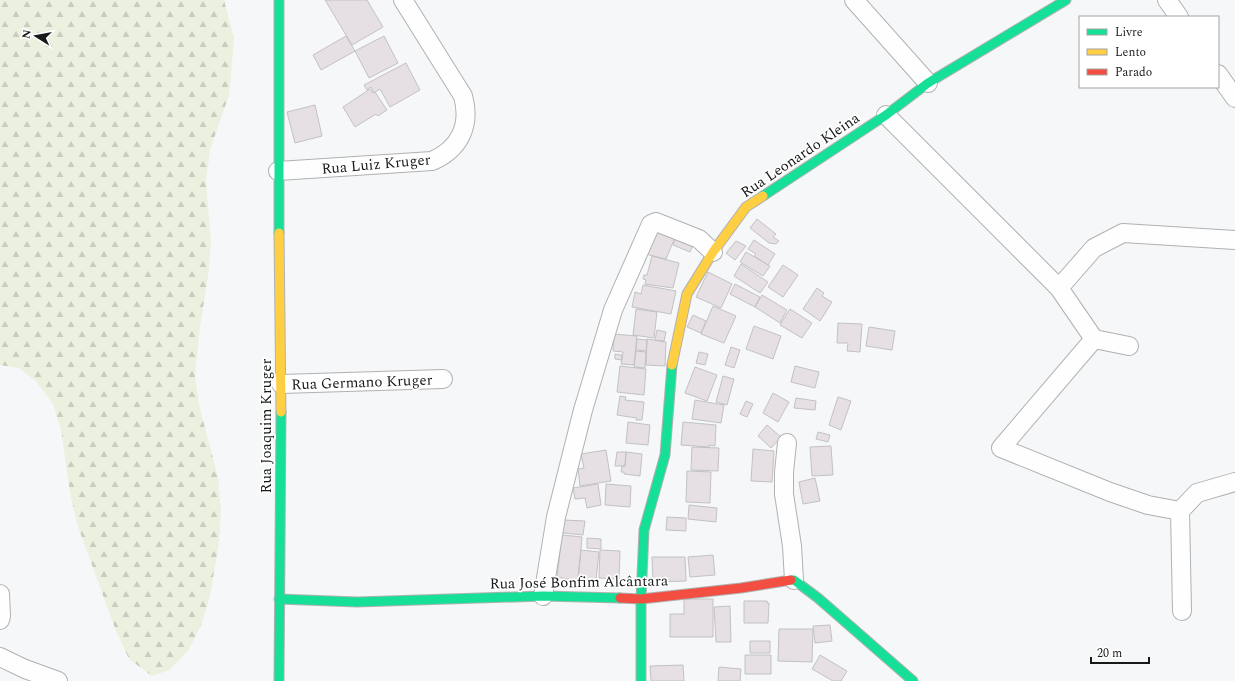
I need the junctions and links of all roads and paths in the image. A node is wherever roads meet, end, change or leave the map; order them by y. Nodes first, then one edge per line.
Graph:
1 (279, 0) edge
2 (403, 0) edge
3 (854, 0) edge
4 (1066, 0) edge
5 (1167, 0) edge
6 (1178, 16) edge
7 (1219, 75) edge
8 (928, 83) junction
9 (1235, 98) edge
10 (886, 115) junction
11 (278, 171) junction
12 (1235, 240) edge
13 (713, 252) junction
14 (1059, 288) junction
15 (1094, 339) junction
16 (1129, 346) dead end
17 (443, 379) dead end
18 (281, 384) junction
19 (787, 443) dead end
20 (1235, 482) edge
21 (1180, 511) junction
22 (794, 580) junction
23 (0, 594) edge
24 (544, 596) junction
25 (641, 598) junction
26 (279, 599) junction
27 (1182, 611) dead end
28 (0, 620) edge
29 (0, 657) edge
30 (58, 681) edge
31 (279, 681) edge
32 (641, 681) edge
33 (913, 681) edge

1 - 11 street, Rua Joaquim Kruger
2 - 11 street, Rua Luiz Kruger
3 - 8 street
4 - 8 street, Rua Leonardo Kleina
5 - 6 street
7 - 9 street
8 - 10 street, Rua Leonardo Kleina
10 - 13 street, Rua Leonardo Kleina
10 - 14 street
11 - 18 street, Rua Joaquim Kruger
12 - 14 street
13 - 24 street
13 - 25 street, Rua Leonardo Kleina
14 - 15 street
15 - 16 street
15 - 21 street
17 - 18 street, Rua Germano Kruger
18 - 26 street, Rua Joaquim Kruger
19 - 22 street
20 - 21 street
21 - 27 street
22 - 25 street, Rua José Bonfim Alcântara
22 - 33 street
23 - 28 street
24 - 25 street, Rua José Bonfim Alcântara
24 - 26 street, Rua José Bonfim Alcântara
25 - 32 street, Rua Leonardo Kleina
26 - 31 street, Rua Joaquim Kruger
29 - 30 street

